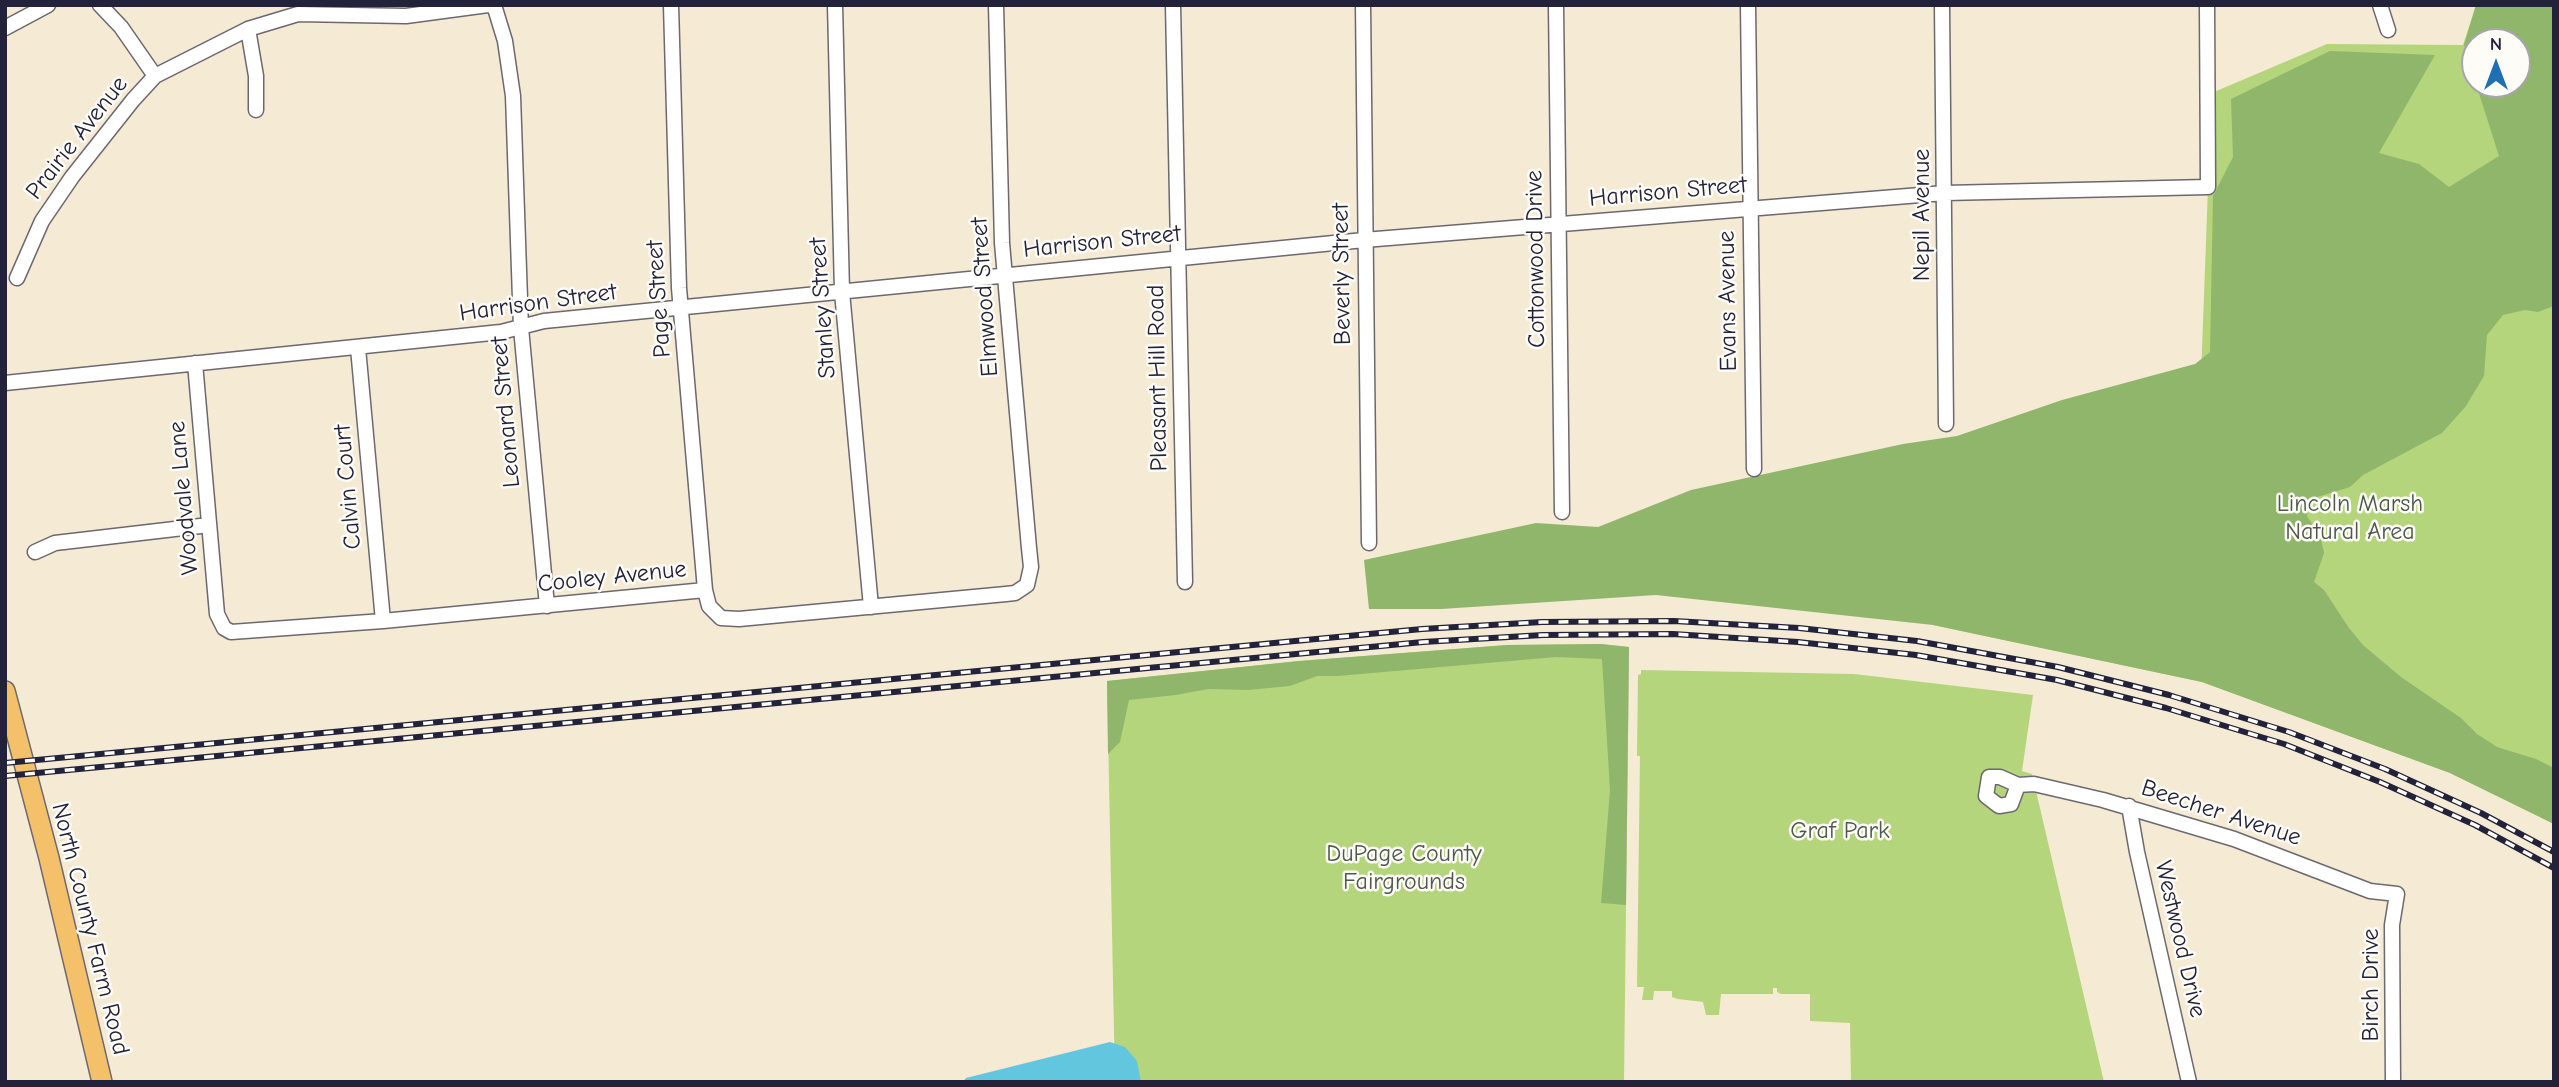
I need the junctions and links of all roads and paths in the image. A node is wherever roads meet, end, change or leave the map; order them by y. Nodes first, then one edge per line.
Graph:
1 (48, 5) edge
2 (100, 5) edge
3 (488, 5) edge
4 (494, 5) edge
5 (671, 5) edge
6 (835, 5) edge
7 (996, 5) edge
8 (1173, 5) edge
9 (1363, 5) edge
10 (1556, 5) edge
11 (1748, 5) edge
12 (1942, 5) edge
13 (2207, 5) edge
14 (2380, 5) edge
15 (295, 10) edge
16 (5, 28) edge
17 (248, 29) junction
18 (2388, 30) dead end
19 (155, 76) junction
20 (256, 110) dead end
21 (1945, 193) junction
22 (1749, 209) junction
23 (1557, 224) junction
24 (1364, 240) junction
25 (1178, 257) junction
26 (1004, 274) junction
27 (17, 278) dead end
28 (842, 292) junction
29 (681, 307) junction
30 (521, 328) junction
31 (358, 348) junction
32 (195, 363) junction
33 (5, 383) edge
34 (1946, 424) dead end
35 (1754, 469) dead end
36 (1562, 512) dead end
37 (209, 525) junction
38 (1369, 543) dead end
39 (35, 552) dead end
40 (1185, 582) dead end
41 (1027, 585) joint
42 (705, 590) junction
43 (547, 606) junction
44 (871, 607) junction
45 (383, 621) junction
46 (224, 628) joint
47 (5, 691) edge
48 (2018, 785) dead end
49 (2129, 806) junction
50 (2391, 893) joint
51 (102, 1082) edge
52 (2189, 1082) edge
53 (2393, 1082) edge

1 - 16 street
2 - 19 street
3 - 15 street, Prairie Avenue
4 - 30 street, Leonard Street
5 - 29 street, Page Street
6 - 28 street, Stanley Street
7 - 26 street, Elmwood Street
8 - 25 street, Pleasant Hill Road
9 - 24 street, Beverly Street
10 - 23 street, Cottonwood Drive
11 - 22 street, Evans Avenue
12 - 21 street, Nepil Avenue
13 - 21 street, Harrison Street
14 - 18 street
15 - 17 street, Prairie Avenue
17 - 19 street, Prairie Avenue
17 - 20 street
19 - 27 street, Prairie Avenue
21 - 22 street, Harrison Street
21 - 34 street, Nepil Avenue
22 - 23 street, Harrison Street
22 - 35 street, Evans Avenue
23 - 24 street, Harrison Street
23 - 36 street, Cottonwood Drive
24 - 25 street, Harrison Street
24 - 38 street, Beverly Street
25 - 26 street, Harrison Street
25 - 40 street, Pleasant Hill Road
26 - 28 street, Harrison Street
26 - 41 street, Elmwood Street
28 - 29 street, Harrison Street
28 - 44 street, Stanley Street
29 - 30 street, Harrison Street
29 - 42 street, Page Street
30 - 31 street, Harrison Street
30 - 43 street, Leonard Street
31 - 32 street, Harrison Street
31 - 45 street, Calvin Court
32 - 33 street, Harrison Street
32 - 37 street, Woodvale Lane
37 - 39 street
37 - 46 street, Woodvale Lane
41 - 44 street, Cooley Avenue
42 - 43 street, Cooley Avenue
42 - 44 street, Cooley Avenue
43 - 45 street, Cooley Avenue
45 - 46 street, Cooley Avenue
47 - 51 main road, North County Farm Road
48 - 49 street, Beecher Avenue
49 - 50 street, Beecher Avenue
49 - 52 street, Westwood Drive
50 - 53 street, Birch Drive

